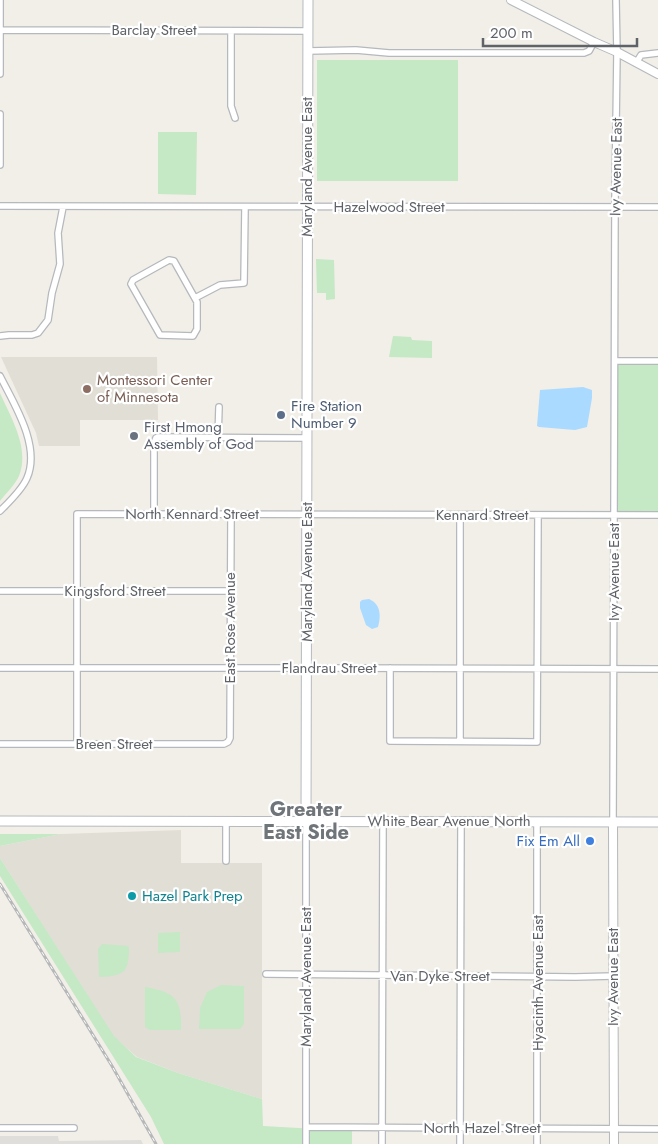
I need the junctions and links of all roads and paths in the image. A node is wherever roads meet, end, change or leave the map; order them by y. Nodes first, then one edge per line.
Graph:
1 (0, 0) edge
2 (308, 0) edge
3 (511, 0) edge
4 (616, 0) edge
5 (0, 30) edge
6 (231, 30) junction
7 (308, 31) junction
8 (594, 42) junction
9 (308, 51) junction
10 (618, 52) junction
11 (658, 53) edge
12 (636, 63) junction
13 (0, 74) edge
14 (658, 74) edge
15 (0, 114) edge
16 (235, 118) dead end
17 (0, 165) edge
18 (0, 206) edge
19 (63, 207) junction
20 (245, 207) junction
21 (307, 207) junction
22 (615, 207) junction
23 (658, 207) edge
24 (195, 298) junction
25 (0, 336) edge
26 (615, 361) junction
27 (658, 361) edge
28 (0, 376) edge
29 (218, 407) dead end
30 (218, 438) junction
31 (307, 438) junction
32 (0, 511) edge
33 (154, 514) junction
34 (231, 514) junction
35 (307, 514) junction
36 (460, 515) junction
37 (538, 515) junction
38 (614, 515) junction
39 (658, 515) edge
40 (0, 591) edge
41 (77, 591) junction
42 (230, 592) junction
43 (0, 668) edge
44 (77, 668) junction
45 (230, 668) junction
46 (307, 668) junction
47 (390, 668) junction
48 (460, 668) junction
49 (537, 669) junction
50 (614, 669) junction
51 (658, 670) edge
52 (460, 741) junction
53 (228, 742) joint
54 (0, 744) edge
55 (77, 744) junction
56 (0, 821) edge
57 (226, 821) junction
58 (306, 821) junction
59 (383, 821) junction
60 (461, 821) junction
61 (537, 822) junction
62 (614, 822) junction
63 (658, 822) edge
64 (226, 861) dead end
65 (266, 974) dead end
66 (306, 975) junction
67 (382, 975) junction
68 (460, 976) junction
69 (538, 976) junction
70 (613, 976) junction
71 (306, 1127) junction
72 (382, 1127) junction
73 (0, 1128) edge
74 (74, 1128) dead end
75 (460, 1128) junction
76 (537, 1128) junction
77 (614, 1129) junction
78 (658, 1129) edge
79 (306, 1144) edge
80 (382, 1144) edge
81 (460, 1144) edge
82 (537, 1144) edge
83 (614, 1144) edge

1 - 5 street
2 - 7 main road, Maryland Avenue East
3 - 8 street
4 - 10 street, Ivy Avenue East
5 - 6 street, Barclay Street
5 - 13 street
6 - 7 street, Barclay Street
6 - 16 street
7 - 9 main road, Maryland Avenue East
8 - 9 street
8 - 10 street
9 - 21 main road, Maryland Avenue East
10 - 12 street
10 - 22 street, Ivy Avenue East
11 - 12 street
12 - 14 street
15 - 17 street
18 - 19 street, Hazelwood Street
19 - 20 street, Hazelwood Street
19 - 25 street
20 - 21 street, Hazelwood Street
20 - 24 street
21 - 22 street, Hazelwood Street
21 - 31 main road, Maryland Avenue East
22 - 23 street, Hazelwood Street
22 - 26 street, Ivy Avenue East
24 - 24 street
26 - 27 street
26 - 38 street, Ivy Avenue East
28 - 32 street
29 - 30 street
30 - 31 street
30 - 33 street
31 - 35 main road, Maryland Avenue East
33 - 34 street, North Kennard Street
33 - 41 street, North Kennard Street
34 - 35 street, North Kennard Street
34 - 42 street, East Rose Avenue
35 - 36 street, Kennard Street
35 - 46 main road, Maryland Avenue East
36 - 37 street, Kennard Street
36 - 48 street
37 - 38 street, Kennard Street
37 - 49 street
38 - 39 street, Kennard Street
38 - 50 street, Ivy Avenue East
40 - 41 street, Kingsford Street
41 - 42 street, Kingsford Street
41 - 44 street
42 - 45 street, East Rose Avenue
43 - 44 street, Flandrau Street
44 - 45 street, Flandrau Street
44 - 55 street
45 - 46 street, Flandrau Street
45 - 53 street, East Rose Avenue
46 - 47 street, Flandrau Street
46 - 58 main road, Maryland Avenue East
47 - 48 street, Flandrau Street
47 - 52 street
48 - 49 street, Flandrau Street
48 - 52 street
49 - 50 street, Flandrau Street
49 - 52 street
50 - 51 street, Flandrau Street
50 - 62 street, Ivy Avenue East
53 - 55 street, Breen Street
54 - 55 street, Breen Street
56 - 57 main road, White Bear Avenue North
57 - 58 main road, White Bear Avenue North
57 - 64 street
58 - 59 main road, White Bear Avenue North
58 - 66 street, Maryland Avenue East
59 - 60 main road, White Bear Avenue North
59 - 67 street
60 - 61 main road, White Bear Avenue North
60 - 68 street
61 - 62 main road, White Bear Avenue North
61 - 69 street, Hyacinth Avenue East
62 - 63 main road, White Bear Avenue North
62 - 70 street, Ivy Avenue East
65 - 66 street, Van Dyke Street
66 - 67 street, Van Dyke Street
66 - 71 street, Maryland Avenue East
67 - 68 street, Van Dyke Street
67 - 72 street
68 - 69 street, Van Dyke Street
68 - 75 street
69 - 70 street, Van Dyke Street
69 - 76 street, Hyacinth Avenue East
70 - 77 street, Ivy Avenue East
71 - 72 street, North Hazel Street
71 - 79 street, Maryland Avenue East
72 - 75 street, North Hazel Street
72 - 80 street
73 - 74 street
75 - 76 street, North Hazel Street
75 - 81 street
76 - 77 street, North Hazel Street
76 - 82 street, Hyacinth Avenue East
77 - 78 street, North Hazel Street
77 - 83 street, Ivy Avenue East

